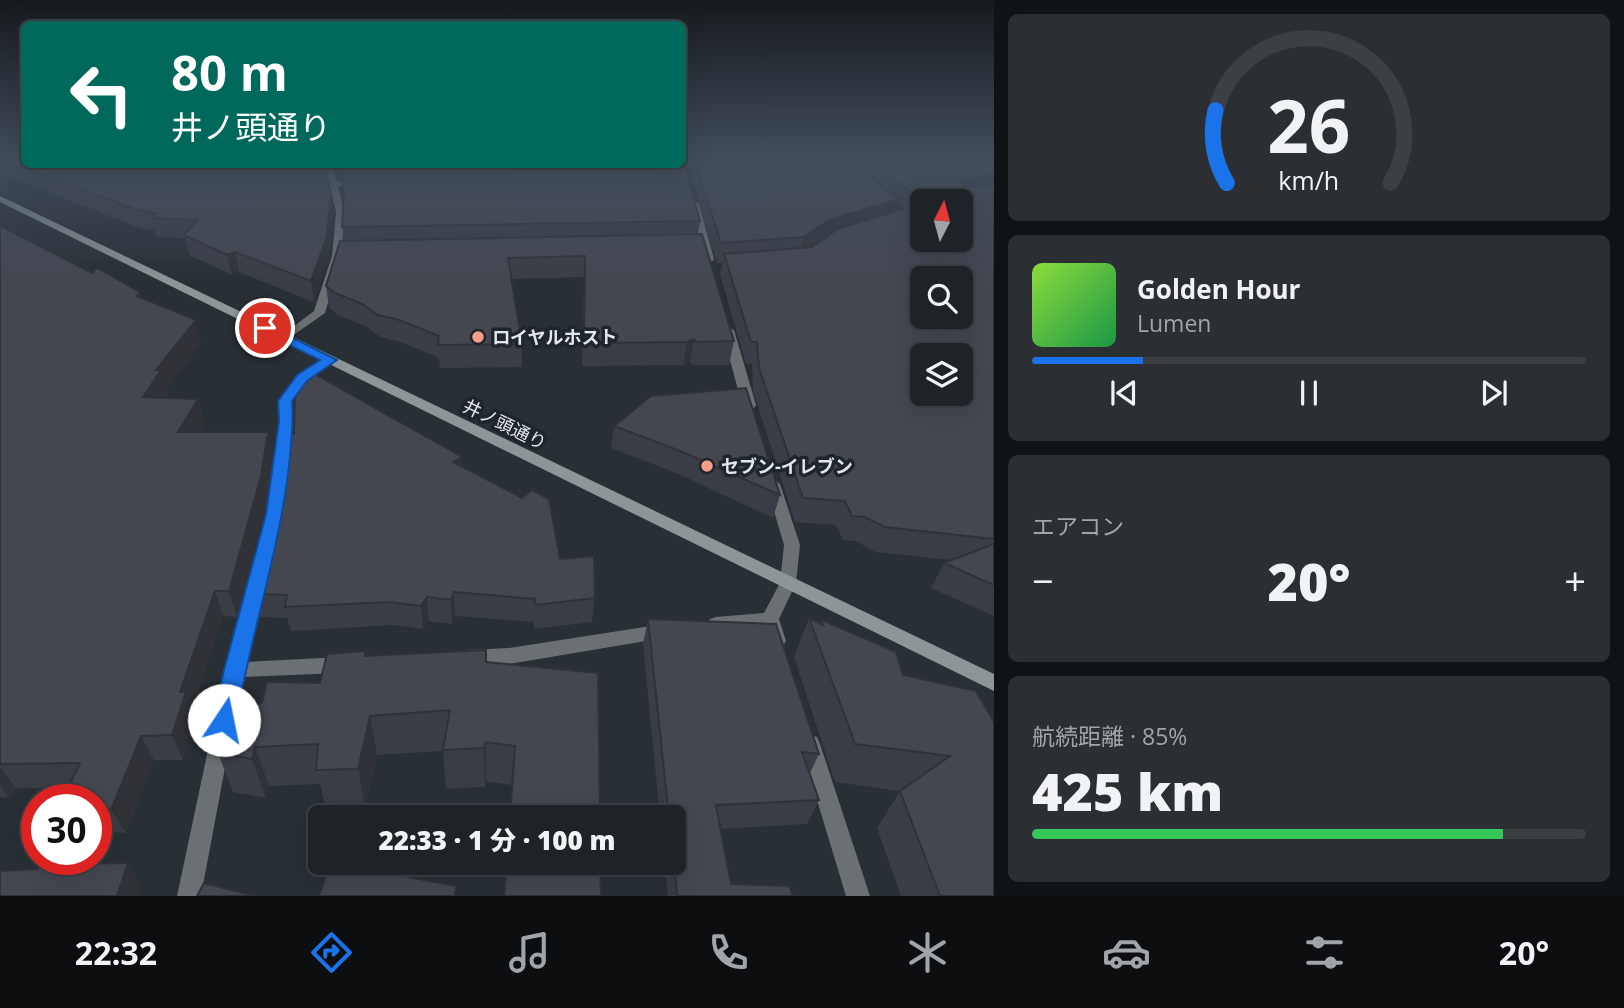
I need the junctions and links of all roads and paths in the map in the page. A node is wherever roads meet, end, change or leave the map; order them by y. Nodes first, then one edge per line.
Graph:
1 (2, 200) edge
2 (337, 200) edge
3 (692, 200) edge
4 (351, 255) edge
5 (337, 256) junction
6 (712, 269) edge
7 (725, 318) edge
8 (285, 338) junction
9 (330, 360) junction
10 (754, 422) edge
11 (771, 475) edge
12 (788, 583) junction
13 (770, 619) junction
14 (454, 659) edge
15 (783, 659) edge
16 (358, 664) edge
17 (234, 670) junction
18 (994, 683) edge
19 (804, 725) edge
20 (189, 896) edge
21 (858, 896) edge

1 - 8 main road, 井ノ頭通り
2 - 5 street
3 - 6 street
4 - 5 street
5 - 8 street
7 - 10 street
8 - 9 main road, 井ノ頭通り
9 - 12 main road, 井ノ頭通り
9 - 17 street
11 - 12 street
12 - 13 street
12 - 18 main road, 井ノ頭通り
13 - 14 street
13 - 15 street
16 - 17 street
17 - 20 street
19 - 21 street

